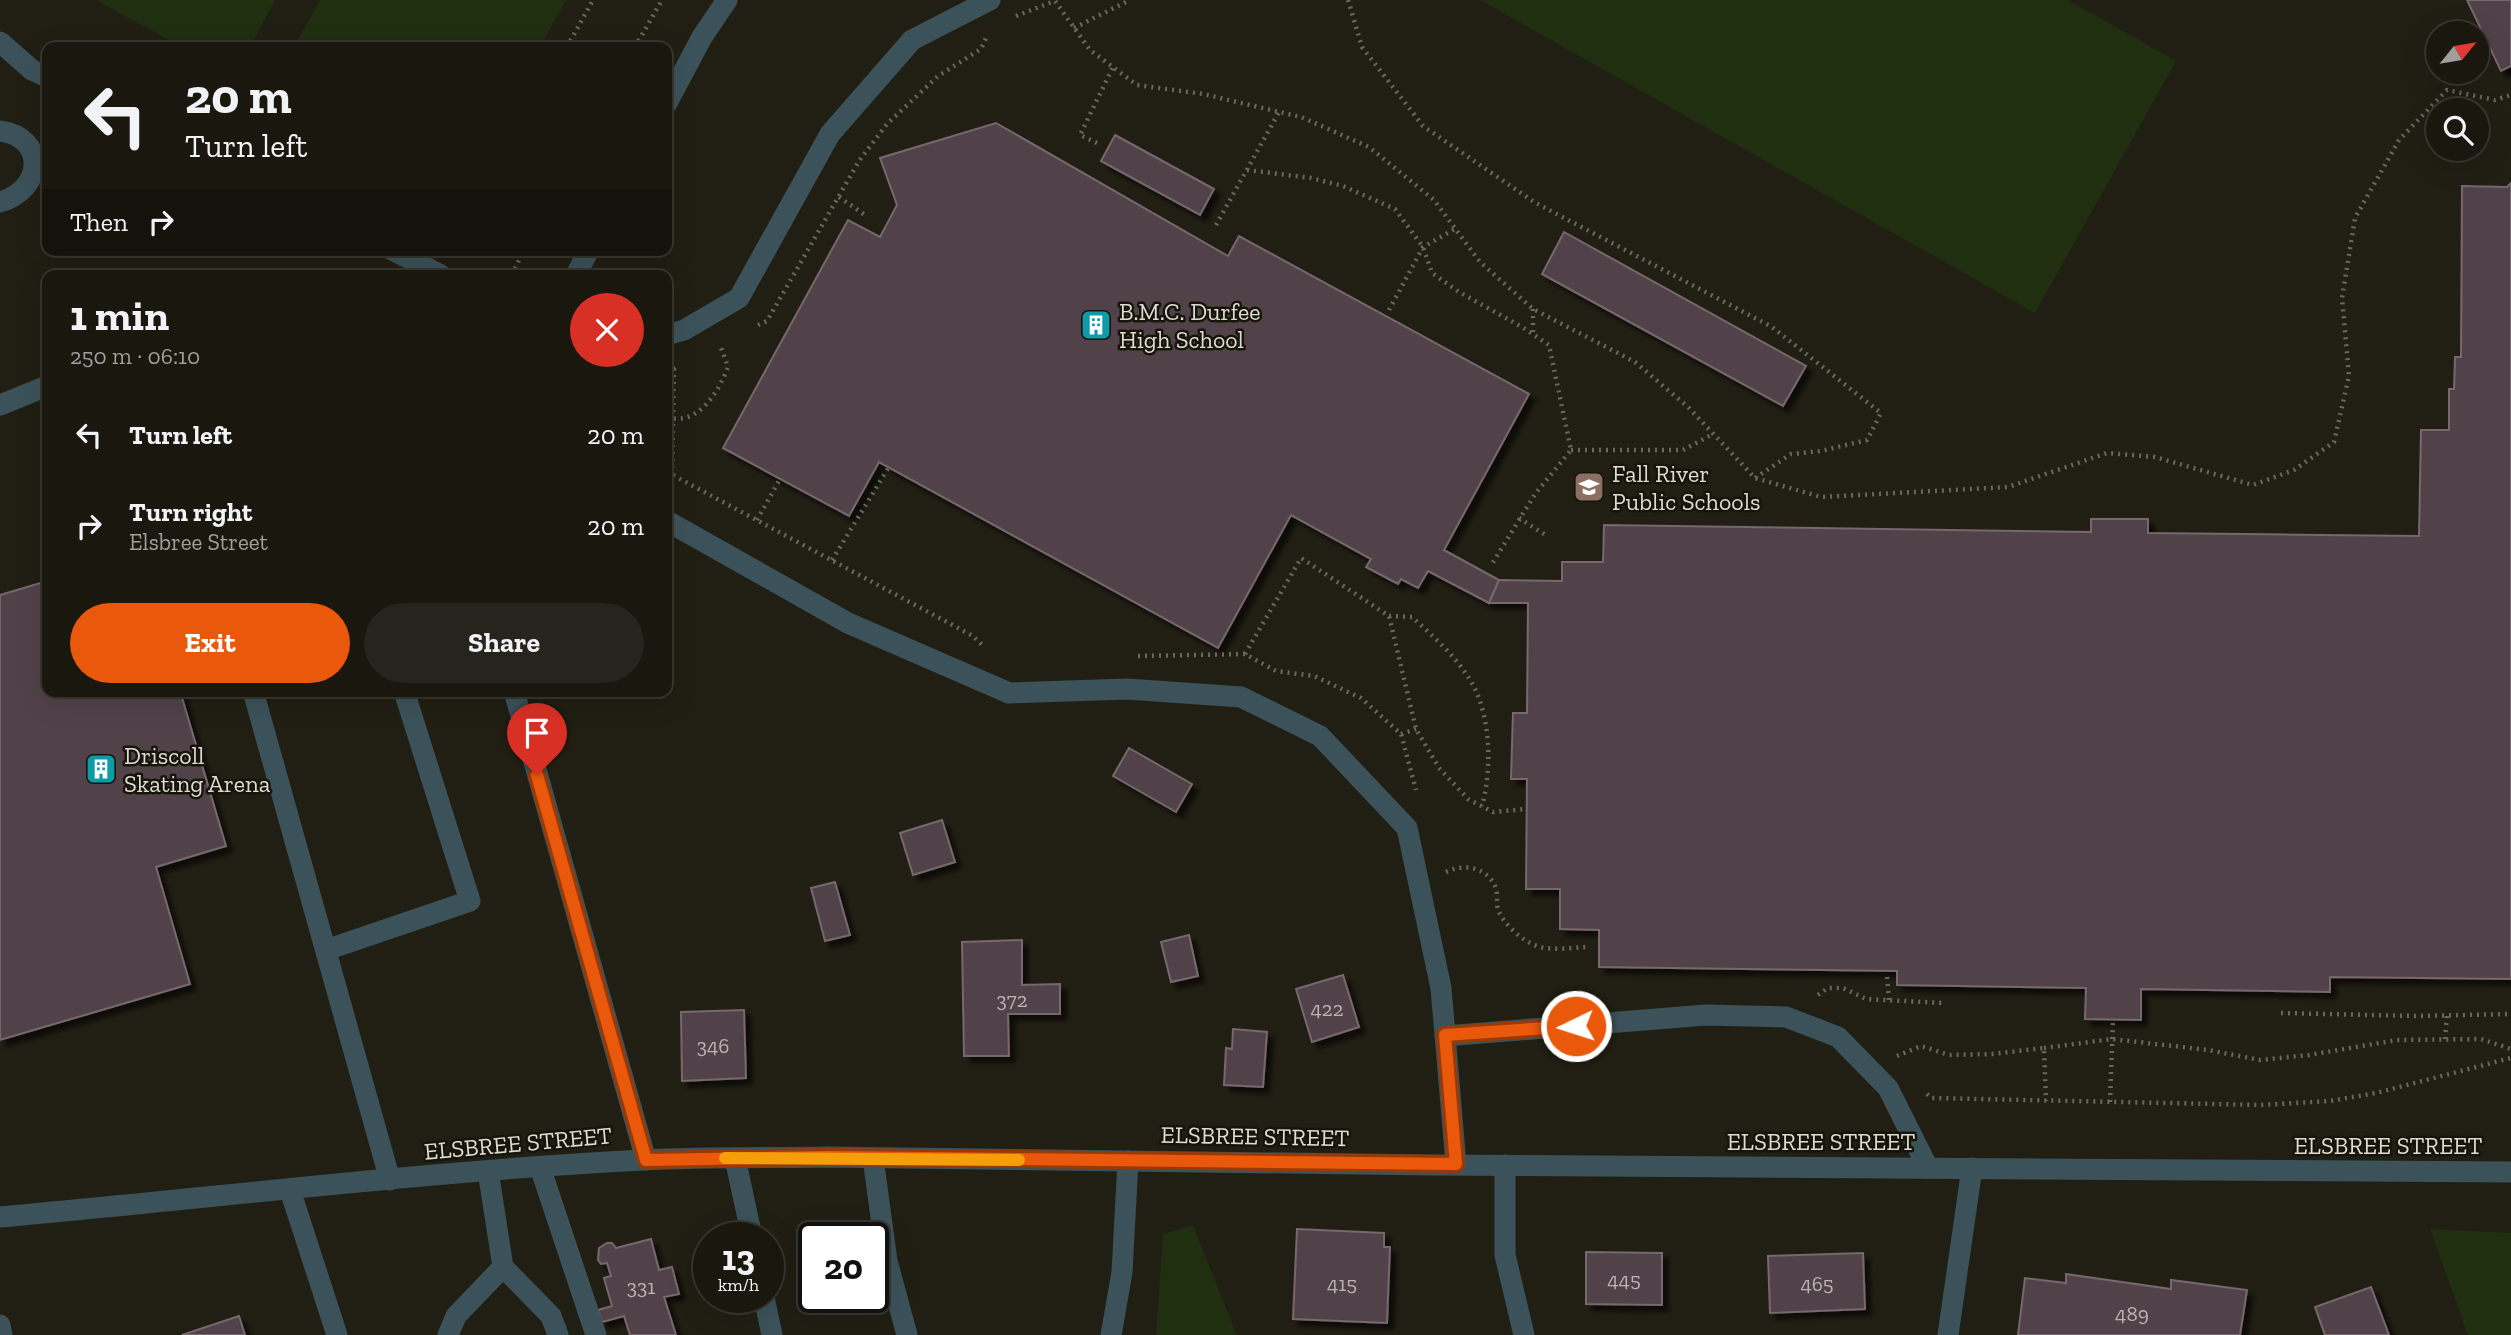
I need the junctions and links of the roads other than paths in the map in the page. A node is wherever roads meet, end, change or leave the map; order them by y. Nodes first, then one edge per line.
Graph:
1 (727, 0) edge
2 (976, 3) edge
3 (0, 42) edge
4 (42, 75) edge
5 (672, 94) edge
6 (0, 131) edge
7 (0, 202) edge
8 (404, 256) edge
9 (431, 270) edge
10 (672, 334) edge
11 (42, 388) edge
12 (0, 405) edge
13 (672, 525) edge
14 (255, 697) edge
15 (406, 697) edge
16 (516, 697) edge
17 (326, 950) junction
18 (1445, 1035) junction
19 (735, 1158) junction
20 (873, 1158) junction
21 (646, 1160) junction
22 (1128, 1161) junction
23 (1456, 1164) junction
24 (1505, 1165) junction
25 (540, 1167) junction
26 (1928, 1168) junction
27 (1972, 1168) junction
28 (488, 1171) junction
29 (2511, 1172) edge
30 (390, 1180) junction
31 (290, 1190) junction
32 (0, 1217) edge
33 (749, 1222) edge
34 (503, 1267) junction
35 (767, 1313) edge
36 (0, 1325) edge
37 (2, 1335) edge
38 (337, 1335) edge
39 (448, 1335) edge
40 (558, 1335) edge
41 (596, 1335) edge
42 (772, 1335) edge
43 (907, 1335) edge
44 (1111, 1335) edge
45 (1524, 1335) edge
46 (1948, 1335) edge

1 - 5 street
2 - 10 street
3 - 4 street
6 - 7 street
8 - 9 street
11 - 12 street
13 - 18 street
14 - 17 street
15 - 17 street
16 - 21 street
17 - 30 street
18 - 23 street
18 - 26 street
19 - 20 street, ELSBREE STREET
19 - 21 street, ELSBREE STREET
19 - 33 street
20 - 22 street, ELSBREE STREET
20 - 43 street
21 - 25 street, ELSBREE STREET
22 - 23 street, ELSBREE STREET
22 - 44 street
23 - 24 street, ELSBREE STREET
24 - 26 street, ELSBREE STREET
24 - 45 street
25 - 28 street, ELSBREE STREET
25 - 41 street
26 - 27 street, ELSBREE STREET
27 - 29 street, ELSBREE STREET
27 - 46 street
28 - 30 street, ELSBREE STREET
28 - 34 street
30 - 31 street, ELSBREE STREET
31 - 32 street, ELSBREE STREET
31 - 38 street
34 - 39 street
34 - 40 street
35 - 42 street
36 - 37 street

